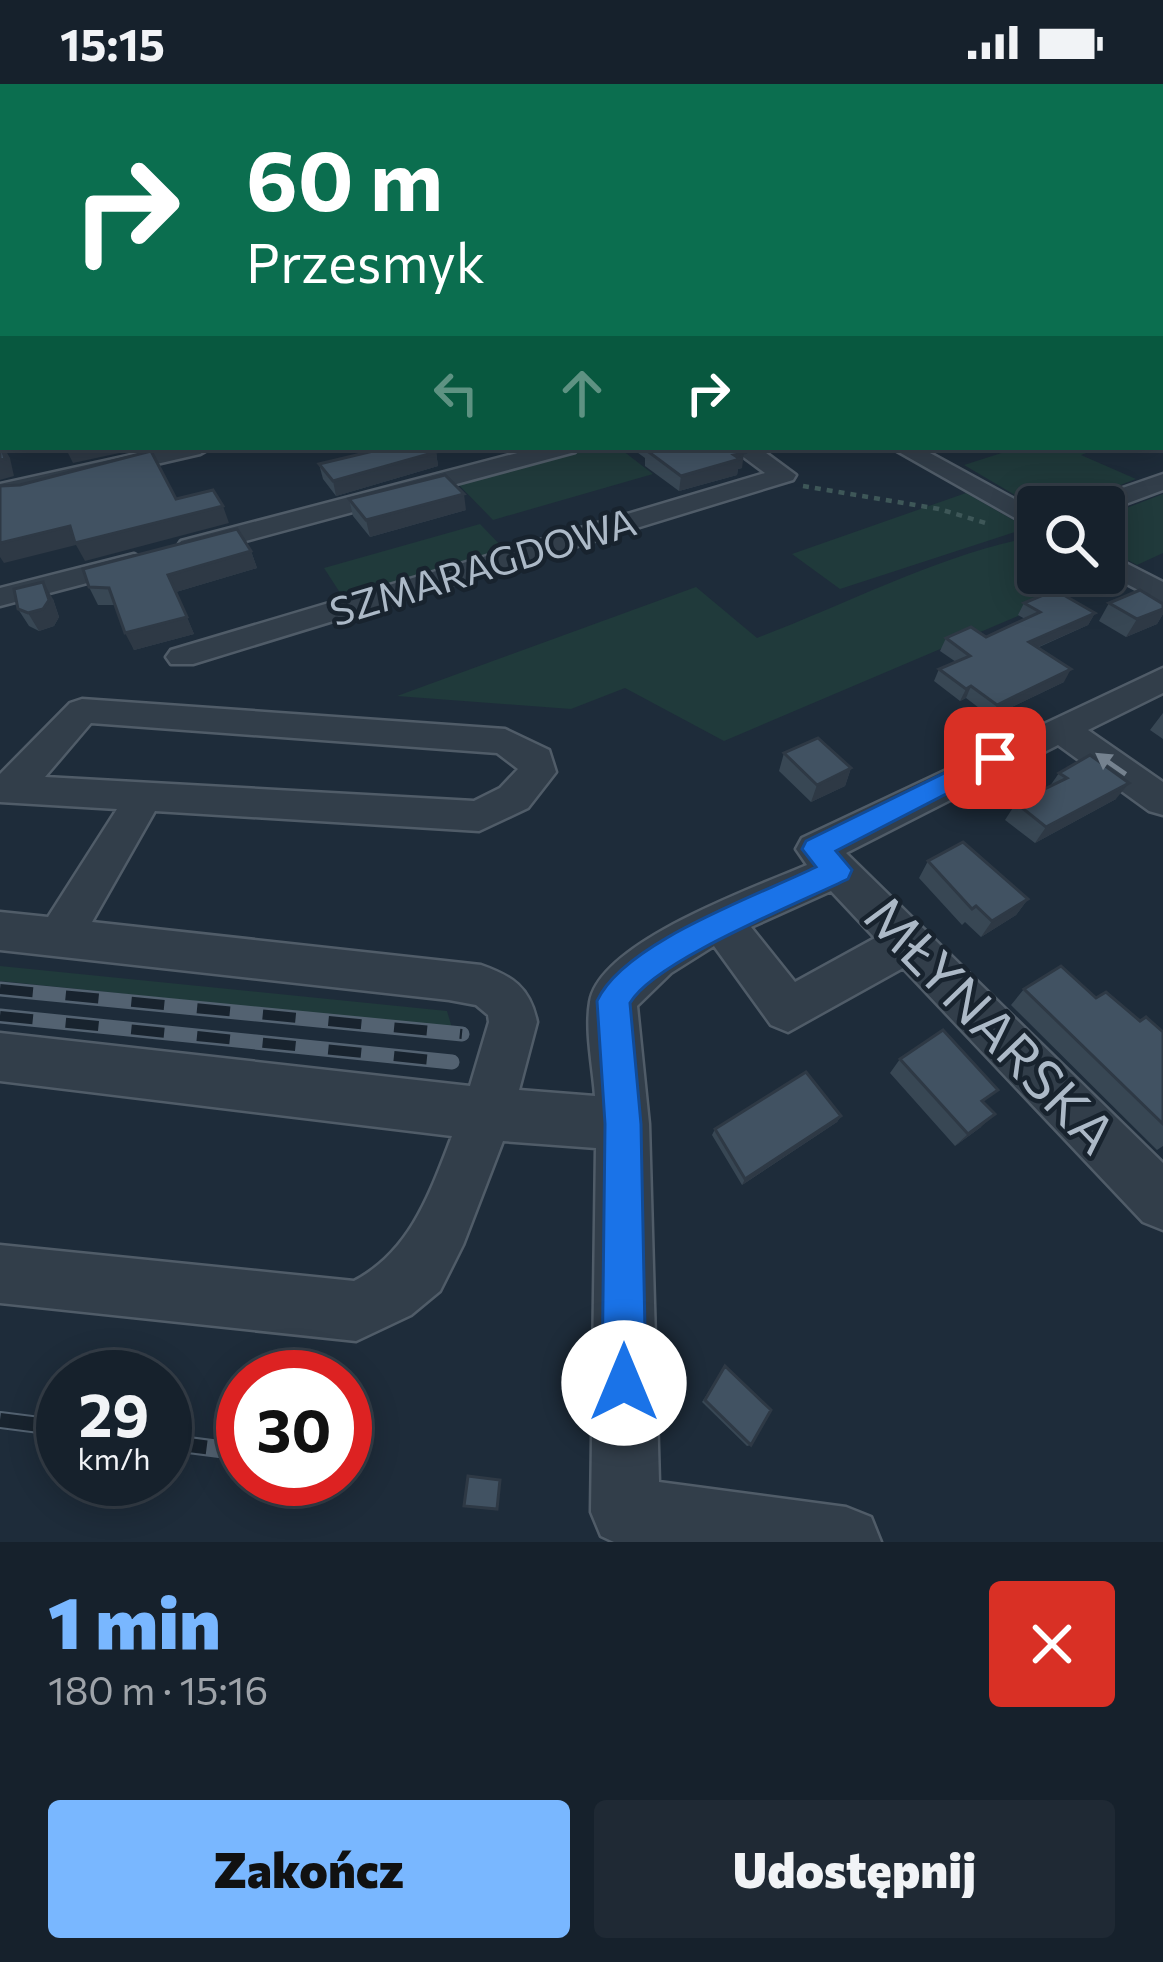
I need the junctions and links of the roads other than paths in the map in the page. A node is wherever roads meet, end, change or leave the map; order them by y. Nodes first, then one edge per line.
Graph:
1 (187, 450) edge
2 (556, 450) edge
3 (746, 450) edge
4 (907, 450) edge
5 (1163, 481) edge
6 (0, 492) edge
7 (1125, 495) edge
8 (1017, 511) edge
9 (1125, 572) edge
10 (1163, 594) edge
11 (0, 597) edge
12 (182, 657) dead end
13 (1163, 679) edge
14 (1059, 728) junction
15 (7, 788) edge
16 (143, 799) junction
17 (1163, 800) edge
18 (827, 860) junction
19 (723, 924) junction
20 (0, 932) edge
21 (59, 938) junction
22 (908, 942) junction
23 (0, 1057) edge
24 (486, 1114) junction
25 (623, 1124) junction
26 (1163, 1202) edge
27 (0, 1274) edge
28 (846, 1542) edge

1 - 6 street
2 - 11 street
3 - 12 street, SZMARAGDOWA
4 - 8 street
5 - 7 street
9 - 10 street
13 - 14 street
17 -> 14 street
14 - 18 street
15 - 16 street
15 - 16 street
16 - 21 street
18 - 19 street
18 - 22 street, MŁYNARSKA
19 - 22 street
19 - 25 street
20 - 21 street
21 - 24 street
22 - 26 street, MŁYNARSKA
23 - 24 street
24 - 25 street
24 - 27 street
25 - 28 street

